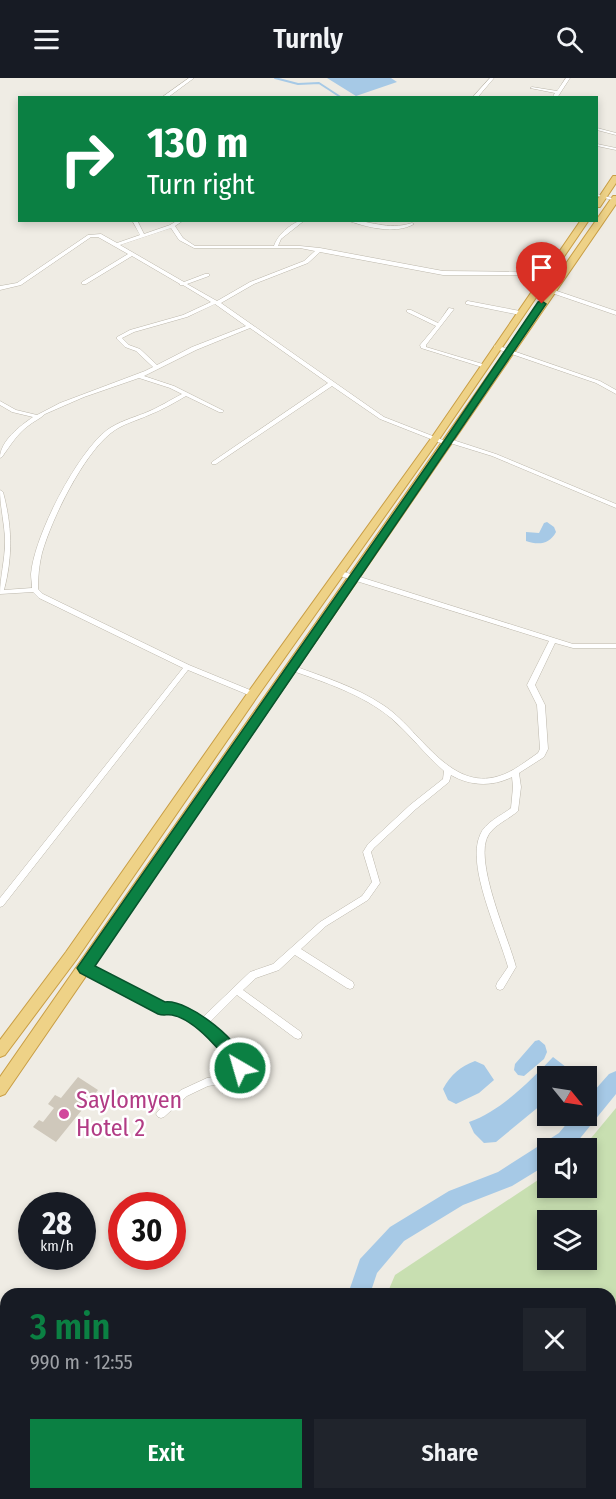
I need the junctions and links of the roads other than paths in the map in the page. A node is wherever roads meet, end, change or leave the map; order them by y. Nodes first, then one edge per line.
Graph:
1 (192, 78) edge
2 (492, 78) edge
3 (568, 78) edge
4 (532, 88) dead end
5 (558, 92) junction
6 (166, 96) edge
7 (476, 96) edge
8 (555, 96) edge
9 (598, 129) edge
10 (616, 134) edge
11 (598, 145) edge
12 (616, 149) edge
13 (616, 178) edge
14 (609, 198) edge
15 (598, 216) edge
16 (135, 222) edge
17 (179, 222) edge
18 (300, 222) edge
19 (358, 222) edge
20 (584, 222) edge
21 (594, 222) edge
22 (412, 224) dead end
23 (172, 226) junction
24 (142, 235) junction
25 (116, 245) junction
26 (276, 245) junction
27 (320, 250) junction
28 (131, 254) junction
29 (548, 273) junction
30 (207, 275) dead end
31 (84, 283) dead end
32 (182, 284) junction
33 (0, 288) edge
34 (551, 291) junction
35 (216, 302) junction
36 (468, 303) dead end
37 (451, 309) dead end
38 (409, 311) dead end
39 (520, 313) junction
40 (616, 313) edge
41 (439, 325) junction
42 (250, 327) junction
43 (496, 347) junction
44 (509, 351) junction
45 (484, 366) junction
46 (157, 368) junction
47 (139, 376) junction
48 (331, 384) junction
49 (616, 392) edge
50 (186, 394) junction
51 (0, 402) edge
52 (221, 411) dead end
53 (39, 417) junction
54 (435, 439) junction
55 (449, 442) junction
56 (0, 456) edge
57 (213, 463) dead end
58 (0, 492) edge
59 (616, 507) edge
60 (339, 573) junction
61 (354, 577) junction
62 (35, 590) junction
63 (0, 592) edge
64 (553, 640) junction
65 (616, 646) edge
66 (188, 667) junction
67 (292, 668) junction
68 (253, 694) junction
69 (447, 771) junction
70 (515, 771) junction
71 (131, 870) junction
72 (147, 878) junction
73 (0, 904) edge
74 (295, 950) junction
75 (85, 968) junction
76 (350, 985) dead end
77 (500, 986) dead end
78 (238, 991) junction
79 (203, 1023) junction
80 (298, 1035) dead end
81 (0, 1051) edge
82 (0, 1089) edge
83 (161, 1114) dead end

1 - 6 street
2 - 7 street
3 - 5 street
4 - 5 street
5 - 8 street
9 - 10 street
11 - 12 street
13 - 14 highway
14 - 15 highway
16 - 24 street
17 - 23 street
18 - 26 street
19 - 22 street
20 - 29 highway
21 - 34 highway
23 - 24 street
23 - 26 street
24 - 25 street
25 - 28 street
25 - 33 street
26 - 27 street
27 - 29 street
27 - 35 street
28 - 31 street
28 - 32 street
29 - 39 highway
30 - 32 street
32 - 35 street
34 - 40 street
34 - 44 highway
35 - 42 street
35 - 46 street
36 - 39 street
37 - 41 street
38 - 41 street
39 - 43 highway
41 - 45 street
42 - 46 street
42 - 48 street
43 - 44 street
43 - 45 highway
44 - 49 street
44 - 55 highway
45 - 54 highway
46 - 47 street
47 - 50 street
47 - 53 street
48 - 54 street
48 - 57 street
50 - 52 street
50 - 62 street
51 - 53 street
53 - 56 street
54 - 55 street
54 - 60 highway
55 - 59 street
55 - 61 highway
58 - 63 street
60 - 61 street
60 - 68 highway
61 - 64 street
61 - 67 highway
62 - 63 street
62 - 66 street
64 - 65 street
64 - 70 street
66 - 68 street
66 - 73 street
67 - 69 street
67 - 72 highway
68 - 71 highway
69 - 70 street
69 - 74 street
70 - 77 street
71 - 72 highway
71 - 81 highway
72 - 75 highway
74 - 76 street
74 - 78 street
75 - 79 street
75 - 82 highway
78 - 79 street
78 - 80 street
79 - 83 street

